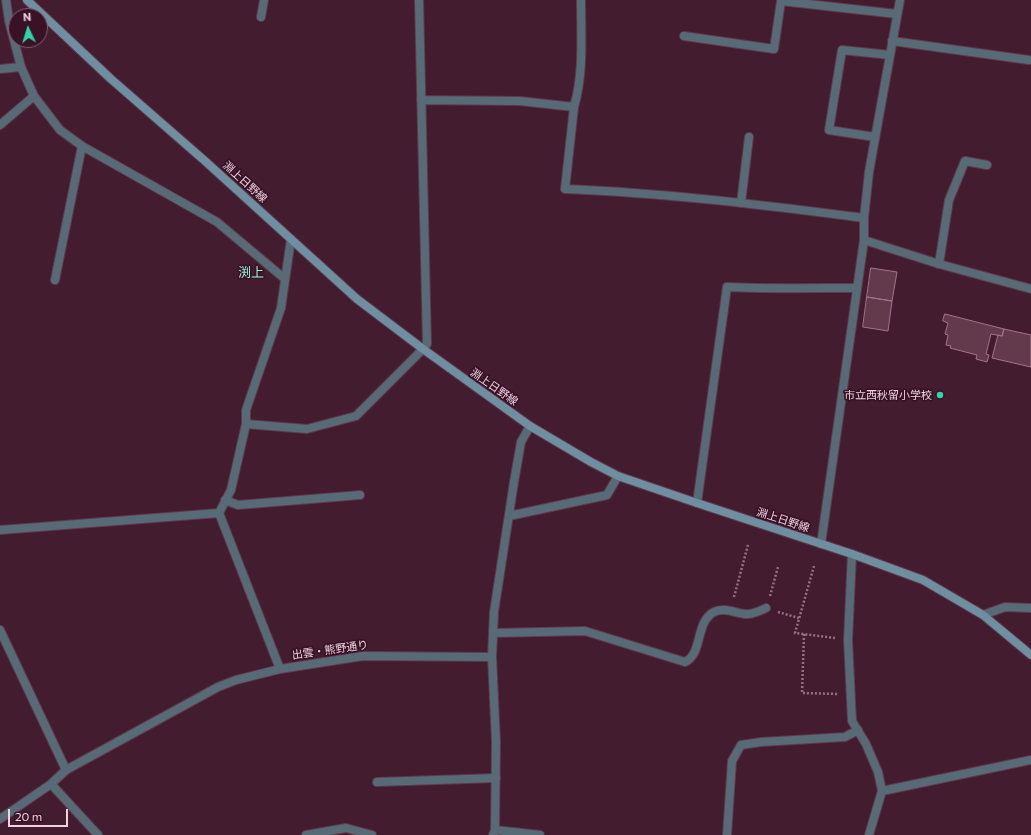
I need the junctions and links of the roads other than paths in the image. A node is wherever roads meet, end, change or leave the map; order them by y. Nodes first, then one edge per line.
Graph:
1 (6, 0) edge
2 (27, 0) edge
3 (264, 0) edge
4 (419, 0) edge
5 (581, 0) edge
6 (900, 0) edge
7 (897, 14) junction
8 (261, 17) dead end
9 (684, 36) dead end
10 (892, 41) junction
11 (890, 55) junction
12 (1029, 60) dead end
13 (21, 68) junction
14 (0, 69) edge
15 (34, 96) junction
16 (421, 100) junction
17 (574, 107) junction
18 (0, 125) edge
19 (749, 137) dead end
20 (875, 137) junction
21 (82, 146) junction
22 (987, 166) dead end
23 (741, 203) junction
24 (864, 218) junction
25 (291, 239) junction
26 (864, 240) junction
27 (939, 264) junction
28 (285, 279) junction
29 (55, 280) dead end
30 (858, 288) junction
31 (1031, 289) edge
32 (423, 349) junction
33 (246, 424) junction
34 (530, 426) junction
35 (618, 476) junction
36 (360, 495) dead end
37 (225, 500) junction
38 (697, 503) junction
39 (219, 513) junction
40 (509, 516) junction
41 (0, 530) edge
42 (821, 544) junction
43 (852, 554) junction
44 (766, 608) road end
45 (1031, 608) edge
46 (983, 615) junction
47 (0, 630) edge
48 (493, 633) junction
49 (1031, 655) edge
50 (492, 657) junction
51 (280, 669) junction
52 (858, 730) junction
53 (1031, 760) edge
54 (66, 770) junction
55 (496, 778) junction
56 (377, 782) dead end
57 (51, 784) junction
58 (882, 791) junction
59 (0, 819) edge
60 (494, 832) edge
61 (306, 834) edge
62 (98, 835) edge
63 (372, 835) edge
64 (540, 835) edge
65 (727, 835) edge
66 (869, 835) edge

1 - 13 street
2 - 25 main road, 淵上日野線
3 - 8 street
4 - 16 street
5 - 17 street
6 - 7 street
7 - 9 street
7 - 10 street
10 - 11 street
10 - 12 street
11 - 20 street
11 - 20 street
13 - 14 street
13 - 15 street
15 - 18 street
15 - 21 street
16 - 17 street
16 - 32 street
17 - 23 street
19 - 23 street
20 - 24 street
21 - 28 street
21 - 29 street
22 - 27 street
23 - 24 street
24 - 26 street
25 - 28 street
25 - 32 main road, 淵上日野線
26 - 27 street
26 - 30 street
27 - 31 street
28 - 33 street
30 - 38 street
30 - 42 street
32 - 33 street
32 - 34 main road, 淵上日野線
33 - 37 street
34 - 35 main road, 淵上日野線
34 - 40 street
35 - 38 main road, 淵上日野線
35 - 40 street
36 - 37 street
37 - 39 street
38 - 42 main road, 淵上日野線
39 - 41 street
39 - 51 street
40 - 48 street
42 - 43 main road, 淵上日野線
43 - 46 main road, 淵上日野線
43 - 52 street
44 - 48 street
45 - 46 street
46 - 49 main road, 淵上日野線
47 - 54 street
48 - 50 street
50 - 51 street, 出雲・熊野通り
50 - 55 street
51 - 54 street, 出雲・熊野通り
52 - 58 street
52 - 65 street
53 - 58 street
54 - 57 street, 出雲・熊野通り
55 - 56 street
55 - 60 street
57 - 59 street, 出雲・熊野通り
57 - 62 street
58 - 66 street
60 - 64 street
61 - 63 street

